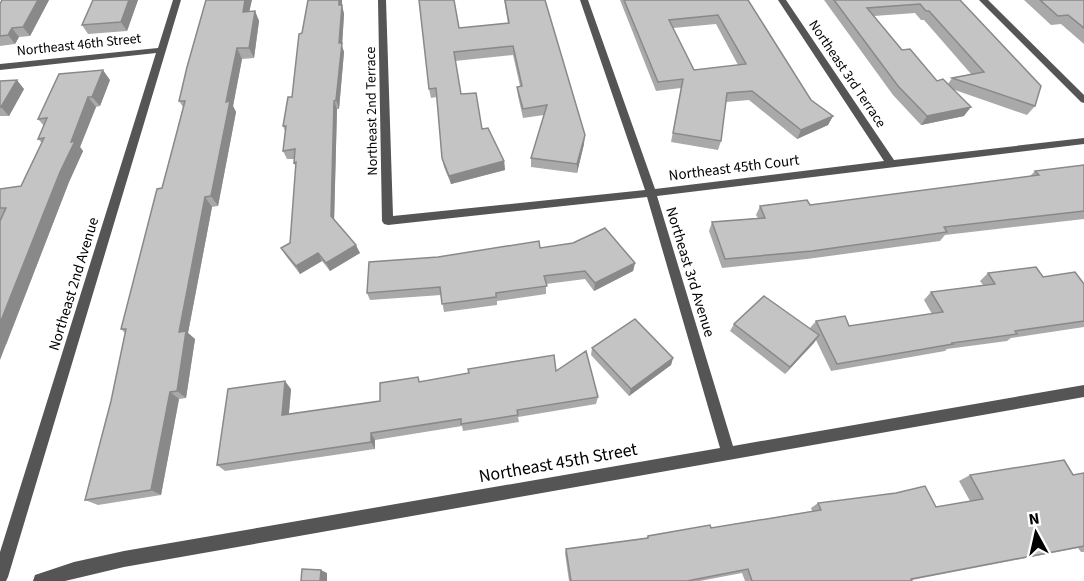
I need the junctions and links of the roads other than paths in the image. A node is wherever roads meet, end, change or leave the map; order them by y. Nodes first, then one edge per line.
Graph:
1 (177, 0) edge
2 (382, 0) edge
3 (584, 0) edge
4 (782, 0) edge
5 (983, 0) edge
6 (161, 50) junction
7 (0, 67) edge
8 (1084, 100) edge
9 (1084, 141) edge
10 (890, 163) junction
11 (651, 193) junction
12 (388, 221) joint
13 (1084, 390) edge
14 (728, 452) junction
15 (0, 577) edge
16 (41, 581) edge

1 - 6 street, Northeast 2nd Avenue
2 - 12 street, Northeast 2nd Terrace
3 - 11 street, Northeast 3rd Avenue
4 - 10 street, Northeast 3rd Terrace
5 - 8 street
6 - 7 street, Northeast 46th Street
6 - 15 street, Northeast 2nd Avenue
9 - 10 street, Northeast 45th Court
10 - 11 street, Northeast 45th Court
11 - 12 street, Northeast 45th Court
11 - 14 street, Northeast 3rd Avenue
13 - 14 street, Northeast 45th Street
14 - 16 street, Northeast 45th Street

